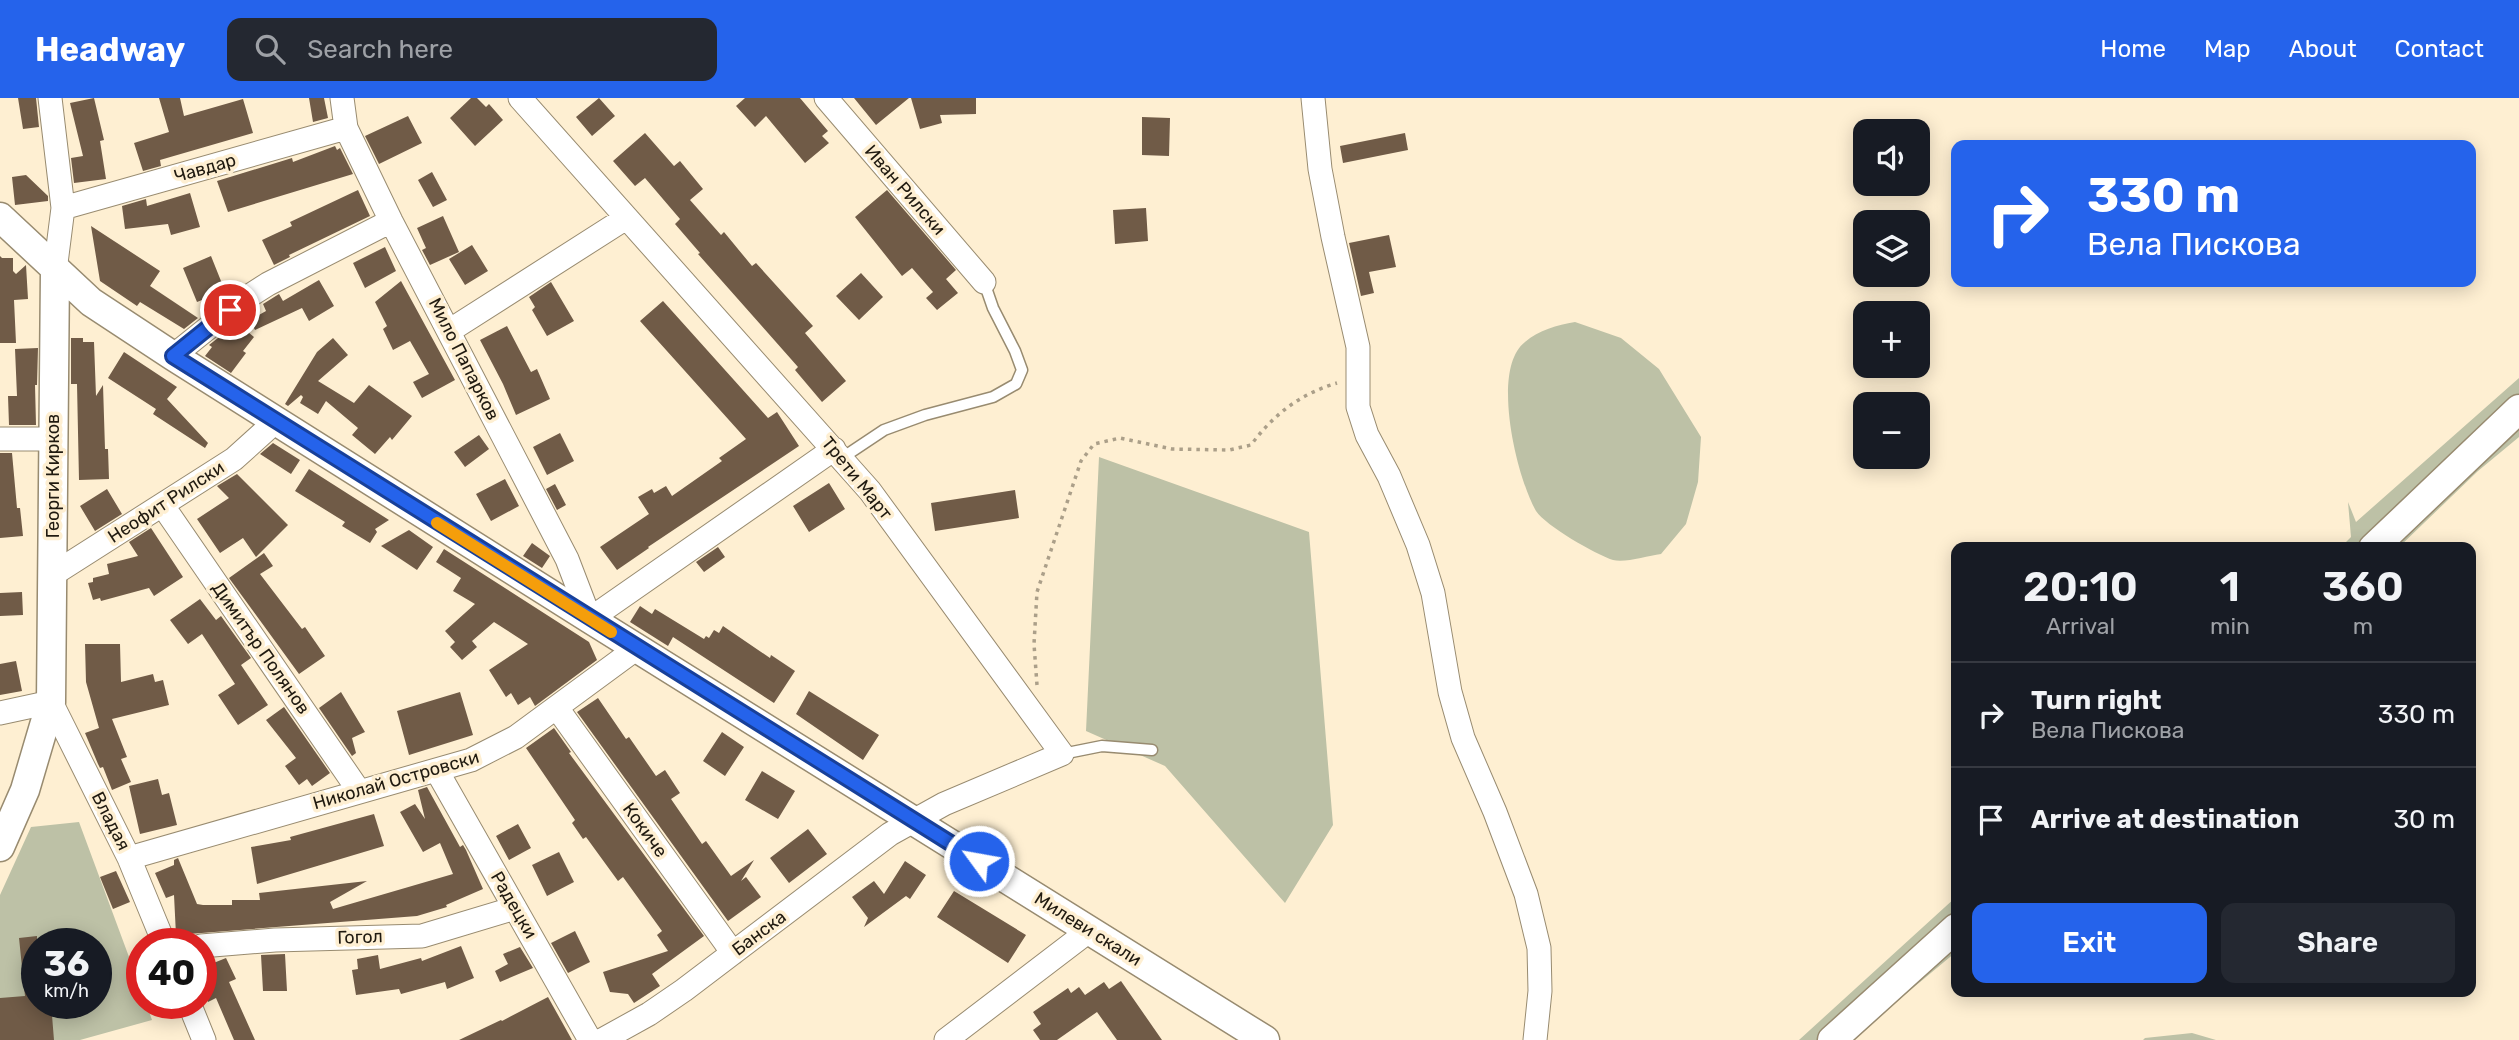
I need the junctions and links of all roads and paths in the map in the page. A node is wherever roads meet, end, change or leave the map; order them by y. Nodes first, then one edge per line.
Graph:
1 (50, 98) edge
2 (342, 98) edge
3 (520, 98) edge
4 (826, 98) edge
5 (1314, 98) edge
6 (346, 128) junction
7 (63, 208) junction
8 (0, 218) edge
9 (626, 218) junction
10 (391, 221) junction
11 (55, 271) junction
12 (984, 282) joint
13 (449, 331) junction
14 (173, 356) junction
15 (1359, 377) junction
16 (2519, 409) edge
17 (275, 422) junction
18 (0, 439) edge
19 (53, 439) junction
20 (838, 453) junction
21 (163, 506) junction
22 (2379, 542) edge
23 (52, 575) junction
24 (590, 619) junction
25 (637, 648) junction
26 (51, 702) junction
27 (556, 708) junction
28 (0, 713) edge
29 (1039, 722) junction
30 (1152, 750) dead end
31 (1062, 754) junction
32 (437, 771) junction
33 (359, 791) junction
34 (912, 820) junction
35 (0, 847) edge
36 (129, 858) junction
37 (515, 908) junction
38 (158, 928) edge
39 (1090, 930) junction
40 (1951, 933) edge
41 (217, 945) edge
42 (733, 953) junction
43 (195, 1019) edge
44 (1258, 1038) edge
45 (204, 1040) edge
46 (590, 1040) edge
47 (603, 1040) edge
48 (946, 1040) edge
49 (1535, 1040) edge
50 (1832, 1040) edge

1 - 7 street, Георги Кирков
2 - 6 street, Мило Папарков
3 - 9 street, Трети Март
4 - 12 street, Иван Рилски
5 - 15 street
6 - 7 street, Чавдар
6 - 10 street, Мило Папарков
7 - 11 street, Георги Кирков
8 - 11 street, Милеви скали
9 - 13 street
9 - 20 street, Трети Март
10 - 13 street, Мило Папарков
10 - 14 street
11 - 14 street, Милеви скали
11 - 19 street, Георги Кирков
12 - 20 lane
13 - 24 street, Мило Папарков
14 - 17 street, Милеви скали
15 - 29 path
15 - 49 street
16 - 22 street
17 - 21 street, Неофит Рилски
17 - 24 street, Милеви скали
18 - 19 street
19 - 23 street, Георги Кирков
20 - 24 street
20 - 29 street, Трети Март
21 - 23 street, Неофит Рилски
21 - 33 street, Димитър Полянов
23 - 26 street, Георги Кирков
24 - 25 street, Милеви скали
25 - 27 street, Николай Островски
25 - 34 street, Милеви скали
26 - 28 street
26 - 35 street, Георги Кирков
26 - 36 street, Владая
27 - 32 street, Николай Островски
27 - 42 street, Кокиче
29 - 31 street, Трети Март
30 - 31 lane
31 - 34 street
32 - 33 street, Николай Островски
32 - 37 street, Радецки
33 - 36 street, Николай Островски
34 - 39 street, Милеви скали
34 - 42 street, Банска
36 - 38 street, Владая
37 - 41 street, Гогол
37 - 46 street, Радецки
39 - 44 street, Милеви скали
39 - 48 street
40 - 50 street
42 - 47 street, Банска
43 - 45 street

